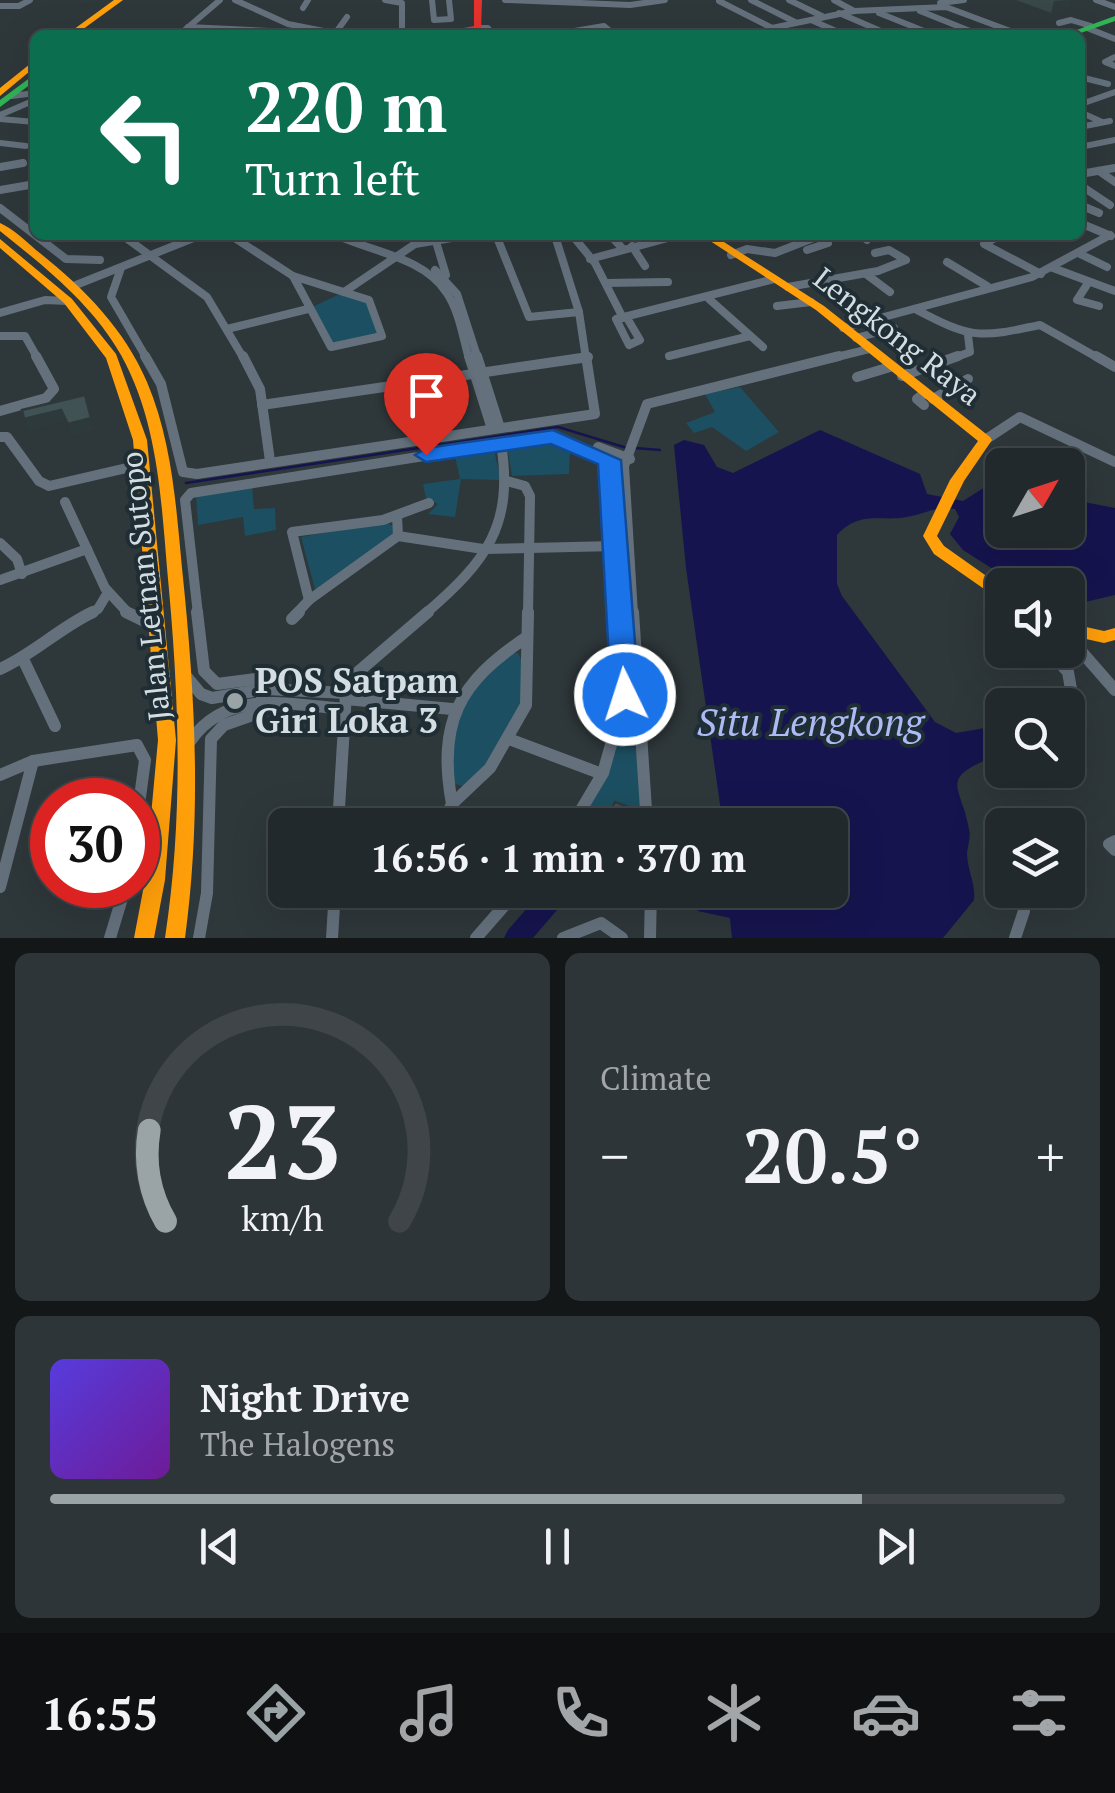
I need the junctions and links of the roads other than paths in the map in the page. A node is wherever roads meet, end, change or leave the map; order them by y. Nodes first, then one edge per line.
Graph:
1 (22, 0) edge
2 (30, 0) edge
3 (118, 0) edge
4 (133, 0) edge
5 (220, 0) edge
6 (235, 0) edge
7 (297, 0) edge
8 (386, 0) edge
9 (432, 0) edge
10 (449, 0) edge
11 (478, 0) edge
12 (534, 0) edge
13 (720, 0) edge
14 (751, 0) edge
15 (789, 0) edge
16 (834, 0) edge
17 (962, 0) edge
18 (1096, 0) edge
19 (507, 1) edge
20 (565, 1) edge
21 (596, 1) edge
22 (665, 1) edge
23 (629, 2) edge
24 (902, 2) edge
25 (932, 2) edge
26 (306, 4) edge
27 (873, 5) edge
28 (0, 6) edge
29 (14, 7) junction
30 (1115, 7) edge
31 (914, 9) junction
32 (854, 11) junction
33 (838, 13) junction
34 (347, 16) dead end
35 (822, 16) junction
36 (810, 19) junction
37 (796, 22) junction
38 (1102, 25) edge
39 (188, 26) junction
40 (1063, 29) edge
41 (77, 30) edge
42 (93, 30) edge
43 (184, 30) edge
44 (252, 30) edge
45 (298, 30) edge
46 (337, 30) edge
47 (402, 30) edge
48 (485, 30) edge
49 (581, 30) edge
50 (609, 30) edge
51 (834, 30) edge
52 (878, 30) edge
53 (924, 30) edge
54 (967, 30) edge
55 (1008, 30) edge
56 (1115, 39) edge
57 (1115, 56) edge
58 (1105, 62) junction
59 (1091, 63) dead end
60 (1115, 66) edge
61 (30, 68) edge
62 (1085, 79) edge
63 (1108, 84) dead end
64 (30, 89) edge
65 (30, 92) edge
66 (1115, 92) edge
67 (4, 97) edge
68 (1086, 105) edge
69 (1107, 105) dead end
70 (0, 118) edge
71 (30, 121) edge
72 (1085, 126) edge
73 (1115, 143) edge
74 (0, 145) edge
75 (26, 146) dead end
76 (1085, 149) edge
77 (24, 163) dead end
78 (0, 168) edge
79 (1115, 168) edge
80 (1098, 171) junction
81 (1085, 173) edge
82 (1115, 182) edge
83 (30, 185) edge
84 (1085, 188) edge
85 (0, 190) edge
86 (1085, 204) edge
87 (1110, 205) dead end
88 (0, 208) edge
89 (1099, 213) dead end
90 (1085, 225) edge
91 (0, 226) edge
92 (30, 232) edge
93 (1112, 236) edge
94 (41, 240) edge
95 (129, 240) edge
96 (179, 240) edge
97 (187, 240) edge
98 (238, 240) edge
99 (351, 240) edge
100 (358, 240) edge
101 (428, 240) edge
102 (436, 240) edge
103 (498, 240) edge
104 (556, 240) edge
105 (576, 240) edge
106 (617, 240) edge
107 (659, 240) edge
108 (713, 240) edge
109 (810, 240) edge
110 (825, 240) edge
111 (992, 240) edge
112 (0, 242) edge
113 (627, 248) junction
114 (910, 248) dead end
115 (806, 250) dead end
116 (893, 252) junction
117 (875, 253) dead end
118 (147, 254) junction
119 (731, 254) junction
120 (1080, 254) junction
121 (396, 255) junction
122 (590, 259) junction
123 (100, 260) dead end
124 (947, 262) dead end
125 (645, 266) dead end
126 (1107, 267) dead end
127 (121, 268) junction
128 (1052, 268) junction
129 (866, 274) junction
130 (1042, 274) junction
131 (293, 276) junction
132 (445, 282) junction
133 (668, 282) dead end
134 (1088, 282) junction
135 (73, 283) junction
136 (606, 283) junction
137 (781, 283) junction
138 (50, 284) junction
139 (987, 286) junction
140 (1115, 291) edge
141 (344, 292) junction
142 (890, 292) dead end
143 (709, 299) junction
144 (68, 301) junction
145 (811, 302) junction
146 (777, 306) dead end
147 (1099, 306) dead end
148 (914, 308) junction
149 (308, 309) junction
150 (0, 311) edge
151 (580, 312) junction
152 (894, 328) dead end
153 (227, 329) junction
154 (849, 333) junction
155 (968, 334) junction
156 (0, 336) edge
157 (750, 336) junction
158 (763, 347) dead end
159 (869, 350) junction
160 (670, 356) dead end
161 (588, 357) junction
162 (1115, 367) edge
163 (478, 372) junction
164 (896, 372) junction
165 (857, 377) dead end
166 (968, 379) dead end
167 (928, 399) junction
168 (262, 405) junction
169 (2, 406) edge
170 (496, 429) junction
171 (0, 437) edge
172 (985, 440) junction
173 (501, 444) junction
174 (631, 451) junction
175 (270, 462) junction
176 (1115, 462) edge
177 (144, 464) junction
178 (507, 482) junction
179 (166, 492) junction
180 (65, 502) dead end
181 (429, 503) dead end
182 (396, 516) junction
183 (398, 536) junction
184 (0, 543) edge
185 (615, 546) junction
186 (530, 547) junction
187 (87, 549) junction
188 (483, 549) junction
189 (22, 574) junction
190 (0, 580) edge
191 (985, 582) edge
192 (107, 594) junction
193 (309, 600) junction
194 (292, 619) dead end
195 (152, 622) junction
196 (1115, 634) edge
197 (1085, 636) edge
198 (527, 637) junction
199 (1085, 655) edge
200 (23, 660) junction
201 (0, 669) edge
202 (185, 675) junction
203 (1115, 690) edge
204 (265, 695) junction
205 (345, 700) junction
206 (452, 709) junction
207 (55, 726) dead end
208 (510, 739) junction
209 (190, 741) junction
210 (33, 761) junction
211 (0, 774) edge
212 (602, 774) junction
213 (143, 778) edge
214 (452, 804) junction
215 (339, 808) edge
216 (450, 808) edge
217 (582, 808) edge
218 (646, 808) edge
219 (1115, 842) edge
220 (1115, 850) edge
221 (3, 872) edge
222 (0, 887) edge
223 (119, 908) edge
224 (334, 908) edge
225 (502, 908) edge
226 (652, 908) edge
227 (1024, 911) dead end
228 (110, 938) edge
229 (144, 938) edge
230 (175, 938) edge
231 (199, 938) edge
232 (332, 938) edge
233 (476, 938) edge
234 (563, 938) edge
235 (622, 938) edge
236 (650, 938) edge
237 (1015, 938) edge

1 - 29 street
2 - 29 street
3 - 41 main road
4 - 42 main road
5 - 39 street
6 - 45 street
7 - 26 street
8 - 47 street
9 - 10 street
11 - 48 main road
12 - 19 street
12 - 20 street
13 - 37 street
14 - 37 street
15 - 35 street
16 - 32 street
17 - 25 street
18 - 30 street
20 - 21 street
21 - 23 street
22 - 23 street
24 - 25 street
24 - 27 street
27 - 31 street
27 - 32 street
27 - 53 street
28 - 29 street
31 - 54 street
31 - 55 street
32 - 33 street
33 - 35 street
33 - 52 street
34 - 46 street
35 - 36 street
36 - 37 street
36 - 51 street
38 - 40 main road
38 - 56 street
39 - 43 street
39 - 44 street
49 - 50 street
57 - 58 street
58 - 59 street
58 - 60 street
61 - 67 main road
62 - 63 street
64 - 67 main road
65 - 70 street
66 - 68 street
68 - 69 street
68 - 72 street
70 - 71 street
73 - 76 street
74 - 75 street
77 - 78 street
79 - 80 street
80 - 81 street
80 - 82 street
83 - 85 street
84 - 87 street
86 - 89 street
88 - 92 street
90 - 93 street
91 - 135 main road, Jalan Letnan Sutopo
93 - 120 street
94 - 123 street
95 - 118 street
96 - 118 street
97 - 118 street
98 - 131 street
99 - 121 street
100 - 121 street
101 - 121 street
102 - 132 street
103 - 151 street
104 - 151 street
105 - 122 street
106 - 113 street
107 - 113 street
108 - 119 main road, Lengkong Raya
109 - 119 street
110 - 115 street
111 - 130 street
112 - 138 main road, Jalan Letnan Sutopo
113 - 122 street
113 - 125 street
114 - 116 street
116 - 117 street
116 - 129 street
118 - 127 street
118 - 135 street
118 - 153 street
119 - 137 main road, Lengkong Raya
120 - 126 street
120 - 128 street
121 - 132 street
121 - 141 street
122 - 136 street
124 - 139 street
127 - 135 street
127 - 175 street
128 - 130 street
128 - 134 street
129 - 137 street
129 - 142 street
130 - 139 street
131 - 141 street
131 - 149 street
132 - 163 street
133 - 136 street
134 - 140 street
134 - 147 street
135 - 179 main road, Jalan Letnan Sutopo
136 - 143 street
137 - 143 street
137 - 145 main road, Lengkong Raya
138 - 144 main road, Jalan Letnan Sutopo
138 - 150 street
139 - 148 street
141 - 149 street
143 - 157 street
144 - 150 street
144 - 177 main road, Jalan Letnan Sutopo
145 - 146 street
145 - 154 main road, Lengkong Raya
148 - 154 street
148 - 155 street
149 - 153 street
151 - 161 street
152 - 154 street
153 - 168 street
154 - 159 main road, Lengkong Raya
155 - 162 street
155 - 164 street
156 - 169 street
157 - 158 street
157 - 160 street
159 - 164 main road, Lengkong Raya
159 - 174 street
161 - 163 street
161 - 170 street
163 - 168 street
163 - 170 street
164 - 165 street
164 - 167 main road, Lengkong Raya
166 - 167 street
167 - 172 main road, Lengkong Raya
168 - 175 street
170 - 175 street
171 - 177 street
172 - 176 street
172 - 191 main road, Lengkong Raya
173 - 178 street
173 - 185 street
173 - 204 street
174 - 179 street
174 - 218 street
177 - 195 main road, Jalan Letnan Sutopo
178 - 186 street
178 - 188 street
179 - 202 main road, Jalan Letnan Sutopo
180 - 187 street
181 - 182 street
182 - 183 street
182 - 193 street
183 - 188 street
183 - 193 street
184 - 189 street
185 - 186 street
185 - 212 street
186 - 188 street
186 - 198 street
187 - 189 street
187 - 192 street
188 - 205 street
189 - 190 street
192 - 195 street
192 - 200 street
193 - 194 street
195 - 229 main road, Jalan Letnan Sutopo
196 - 197 main road
198 - 206 street
198 - 208 street
199 - 203 street
200 - 201 street
200 - 207 street
202 - 204 street
202 - 209 main road, Jalan Letnan Sutopo
204 - 205 street
204 - 209 street
204 - 231 street
205 - 206 street
205 - 215 street
206 - 214 street
208 - 212 street
208 - 214 street
209 - 230 main road, Jalan Letnan Sutopo
210 - 211 street
210 - 213 street
210 - 221 street
212 - 217 street
214 - 216 street
219 - 220 street
221 - 222 street
223 - 228 street
224 - 232 street
225 - 233 street
226 - 236 street
227 - 237 street
234 - 235 street

